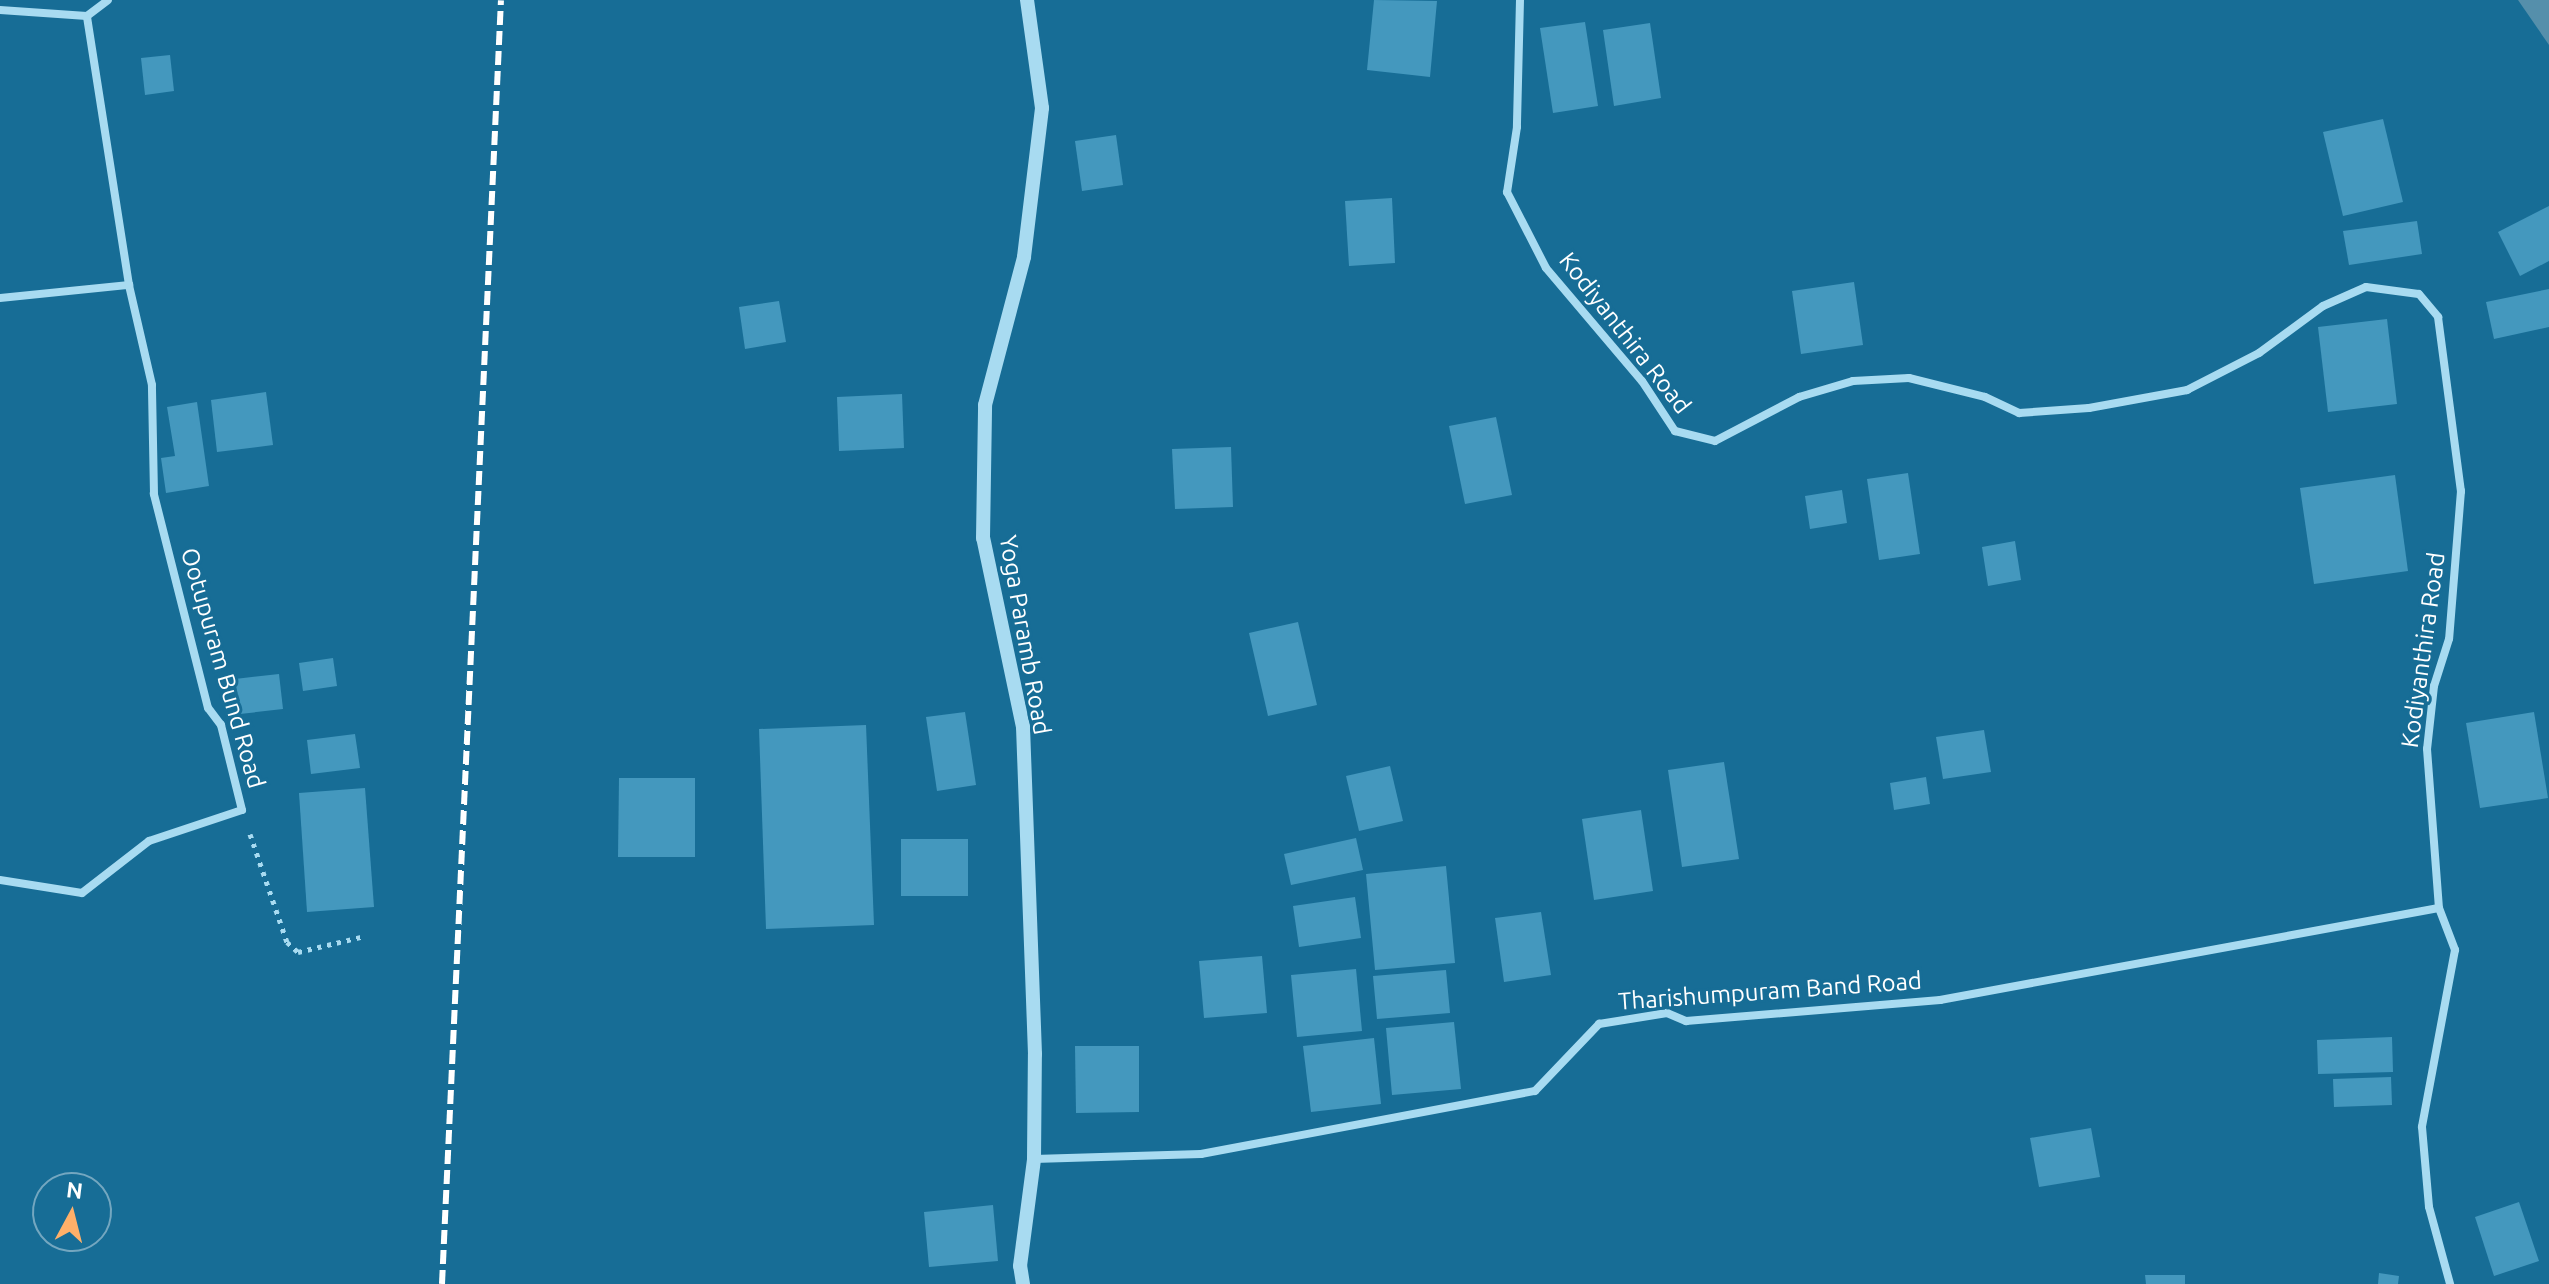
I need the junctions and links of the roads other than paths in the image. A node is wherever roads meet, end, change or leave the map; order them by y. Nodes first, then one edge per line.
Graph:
1 (108, 0) edge
2 (1027, 0) edge
3 (1520, 0) edge
4 (0, 10) edge
5 (87, 16) junction
6 (129, 285) junction
7 (0, 298) edge
8 (0, 880) edge
9 (2439, 908) junction
10 (1034, 1159) junction
11 (1023, 1284) edge
12 (2450, 1284) edge

1 - 5 street
2 - 10 street, Yoga Paramb Road
3 - 9 street, Kodiyanthira Road
4 - 5 street
5 - 6 street, Ootupuram Bund Road
6 - 7 street
6 - 8 street, Ootupuram Bund Road
9 - 10 street, Tharishumpuram Band Road
9 - 12 street, Kodiyanthira Road
10 - 11 street, Yoga Paramb Road

